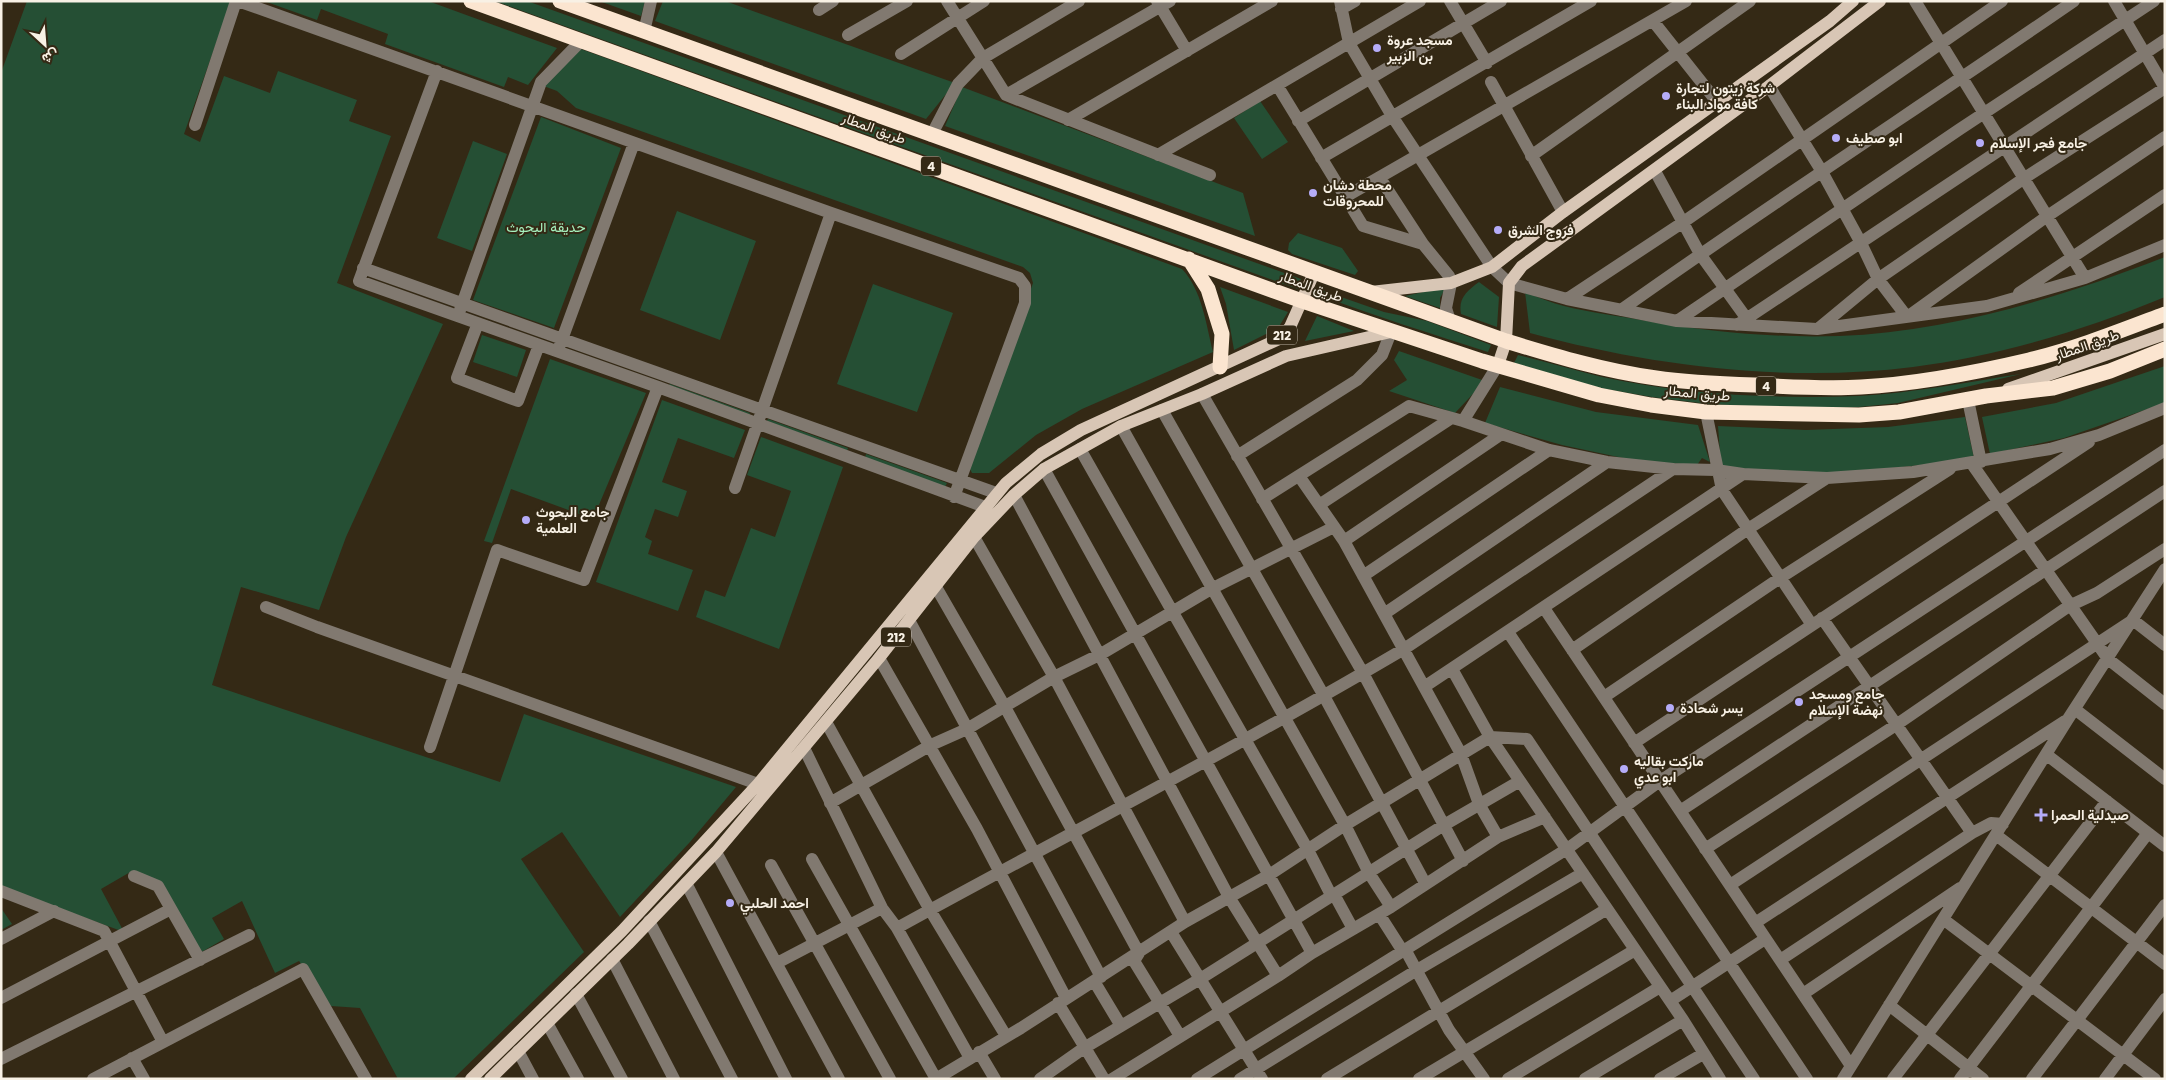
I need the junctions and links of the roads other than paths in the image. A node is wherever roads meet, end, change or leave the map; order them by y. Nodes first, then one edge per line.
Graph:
1 (237, 1) edge
2 (471, 1) edge
3 (560, 1) edge
4 (651, 1) edge
5 (833, 1) edge
6 (907, 1) edge
7 (947, 1) edge
8 (984, 1) edge
9 (1079, 1) edge
10 (1272, 1) edge
11 (1355, 1) edge
12 (1420, 1) edge
13 (1450, 1) edge
14 (1500, 1) edge
15 (1591, 1) edge
16 (1686, 1) edge
17 (1750, 1) edge
18 (1853, 1) edge
19 (1880, 1) edge
20 (1915, 1) edge
21 (2002, 1) edge
22 (2074, 1) edge
23 (2114, 1) edge
24 (2154, 1) edge
25 (1163, 3) edge
26 (1340, 5) edge
27 (818, 10) dead end
28 (956, 17) junction
29 (2124, 20) junction
30 (1653, 21) junction
31 (1464, 24) junction
32 (644, 32) junction
33 (848, 35) dead end
34 (2165, 40) edge
35 (582, 41) junction
36 (1349, 43) junction
37 (1940, 43) junction
38 (1187, 51) junction
39 (1677, 52) junction
40 (901, 54) dead end
41 (2145, 54) junction
42 (983, 58) junction
43 (1487, 63) junction
44 (437, 71) junction
45 (1371, 78) junction
46 (1961, 79) junction
47 (1491, 82) dead end
48 (1276, 85) junction
49 (1769, 86) junction
50 (2165, 88) edge
51 (1006, 95) junction
52 (1718, 103) junction
53 (534, 106) junction
54 (1503, 106) junction
55 (1984, 113) junction
56 (1392, 116) junction
57 (1068, 120) junction
58 (1298, 121) junction
59 (195, 125) dead end
60 (931, 136) junction
61 (2165, 137) edge
62 (1802, 141) junction
63 (634, 143) junction
64 (2004, 147) junction
65 (1158, 155) junction
66 (1530, 156) junction
67 (1418, 157) junction
68 (1321, 158) junction
69 (1821, 170) junction
70 (1654, 171) junction
71 (1210, 175) dead end
72 (1380, 178) junction
73 (2023, 179) junction
74 (2165, 195) edge
75 (1345, 197) junction
76 (1842, 209) junction
77 (1563, 212) junction
78 (830, 213) junction
79 (2046, 216) junction
80 (1682, 222) junction
81 (1861, 243) junction
82 (1424, 244) junction
83 (2165, 245) edge
84 (1700, 254) junction
85 (2071, 258) junction
86 (1189, 259) junction
87 (1492, 267) junction
88 (363, 268) junction
89 (1314, 273) junction
90 (2085, 278) junction
91 (1878, 280) junction
92 (1451, 282) junction
93 (1509, 283) junction
94 (1725, 287) junction
95 (1370, 292) junction
96 (1567, 299) junction
97 (2008, 300) junction
98 (1302, 301) junction
99 (462, 303) junction
100 (1621, 310) junction
101 (2165, 314) edge
102 (458, 316) junction
103 (1907, 316) junction
104 (1450, 321) junction
105 (1677, 321) junction
106 (1742, 322) junction
107 (478, 323) junction
108 (1816, 329) junction
109 (1391, 332) junction
110 (2165, 334) edge
111 (563, 339) junction
112 (1279, 339) junction
113 (1506, 341) junction
114 (539, 345) junction
115 (2165, 349) edge
116 (558, 352) junction
117 (1286, 356) junction
118 (1498, 365) junction
119 (1220, 367) junction
120 (658, 387) junction
121 (1202, 394) junction
122 (1986, 396) junction
123 (1968, 400) junction
124 (2165, 408) edge
125 (1162, 410) junction
126 (764, 411) junction
127 (1706, 412) junction
128 (1450, 419) junction
129 (1463, 421) junction
130 (759, 425) junction
131 (1120, 426) junction
132 (1500, 435) junction
133 (2099, 435) junction
134 (1080, 449) junction
135 (1548, 450) junction
136 (2165, 450) edge
137 (1237, 456) junction
138 (1607, 462) junction
139 (1977, 463) junction
140 (1955, 466) junction
141 (1044, 468) junction
142 (1673, 469) junction
143 (1716, 470) junction
144 (1743, 474) junction
145 (1299, 476) junction
146 (1827, 478) junction
147 (960, 481) junction
148 (736, 488) dead end
149 (1722, 490) junction
150 (2165, 491) edge
151 (996, 493) junction
152 (1014, 495) junction
153 (954, 497) junction
154 (1262, 499) junction
155 (1998, 502) junction
156 (1319, 505) junction
157 (984, 507) junction
158 (1334, 527) junction
159 (1748, 529) junction
160 (974, 536) junction
161 (1344, 541) junction
162 (2026, 541) junction
163 (1289, 548) junction
164 (2165, 549) edge
165 (1251, 568) junction
166 (2165, 569) edge
167 (2046, 570) junction
168 (1364, 576) junction
169 (1780, 578) junction
170 (2154, 586) junction
171 (936, 587) junction
172 (1211, 589) junction
173 (2165, 594) edge
174 (2070, 606) junction
175 (266, 607) dead end
176 (1544, 608) junction
177 (1174, 612) junction
178 (1384, 614) junction
179 (910, 620) junction
180 (2133, 620) junction
181 (1817, 622) junction
182 (1508, 632) junction
183 (1134, 634) junction
184 (2097, 644) junction
185 (2165, 645) edge
186 (1404, 649) junction
187 (1572, 650) junction
188 (1102, 654) junction
189 (1849, 657) junction
190 (879, 658) junction
191 (2108, 659) junction
192 (1452, 668) junction
193 (1362, 673) junction
194 (454, 676) junction
195 (1054, 676) junction
196 (1869, 686) junction
197 (1424, 687) junction
198 (1324, 696) junction
199 (1604, 697) junction
200 (2165, 704) edge
201 (1006, 706) junction
202 (2072, 714) junction
203 (1285, 716) junction
204 (826, 722) junction
205 (1896, 725) junction
206 (967, 729) junction
207 (1490, 737) junction
208 (1244, 739) junction
209 (1634, 743) junction
210 (931, 746) junction
211 (430, 747) dead end
212 (804, 748) junction
213 (1461, 754) junction
214 (2047, 755) junction
215 (1206, 760) junction
216 (1921, 760) junction
217 (2165, 779) edge
218 (1520, 780) junction
219 (1168, 781) junction
220 (1419, 781) junction
221 (1660, 781) junction
222 (758, 784) junction
223 (861, 786) junction
224 (1946, 798) junction
225 (2107, 801) junction
226 (830, 803) junction
227 (1381, 804) junction
228 (1479, 804) junction
229 (1124, 807) junction
230 (1626, 807) junction
231 (1680, 811) junction
232 (1545, 817) junction
233 (2003, 824) junction
234 (1345, 825) junction
235 (1444, 825) junction
236 (1590, 832) junction
237 (1075, 833) junction
238 (1972, 833) junction
239 (2148, 833) junction
240 (1996, 835) junction
241 (1498, 837) junction
242 (2165, 846) edge
243 (1408, 849) junction
244 (1567, 849) junction
245 (1706, 849) junction
246 (1308, 850) junction
247 (716, 852) junction
248 (1033, 854) junction
249 (812, 859) dead end
250 (1463, 861) junction
251 (771, 865) dead end
252 (1000, 873) junction
253 (1369, 873) junction
254 (1583, 873) junction
255 (1269, 875) junction
256 (134, 876) dead end
257 (2049, 876) junction
258 (686, 883) junction
259 (1425, 883) junction
260 (1730, 885) junction
261 (1964, 886) junction
262 (1, 891) edge
263 (1331, 895) junction
264 (1229, 897) junction
265 (2165, 905) edge
266 (1391, 907) junction
267 (882, 908) junction
268 (2091, 908) junction
269 (172, 909) junction
270 (1607, 909) junction
271 (930, 910) junction
272 (54, 911) junction
273 (1379, 914) junction
274 (1294, 919) junction
275 (1943, 919) junction
276 (649, 921) junction
277 (1185, 922) junction
278 (1755, 923) junction
279 (848, 926) junction
280 (897, 928) junction
281 (1353, 929) junction
282 (1171, 932) junction
283 (249, 935) dead end
284 (1, 939) edge
285 (110, 939) junction
286 (1765, 939) junction
287 (2136, 942) junction
288 (1257, 943) junction
289 (815, 945) junction
290 (1402, 950) junction
291 (1635, 950) junction
292 (1312, 952) junction
293 (1139, 953) junction
294 (1989, 954) junction
295 (612, 959) junction
296 (200, 960) junction
297 (1780, 960) junction
298 (1730, 961) junction
299 (777, 963) junction
300 (2165, 964) edge
301 (1417, 970) junction
302 (1278, 976) junction
303 (1097, 979) junction
304 (1200, 979) junction
305 (1693, 986) junction
306 (2031, 986) junction
307 (1660, 987) junction
308 (134, 992) junction
309 (576, 994) junction
310 (1803, 994) junction
311 (1, 998) edge
312 (2165, 999) edge
313 (1062, 1001) junction
314 (1670, 1001) junction
315 (1161, 1003) junction
316 (1890, 1005) junction
317 (1220, 1011) junction
318 (1439, 1012) junction
319 (1683, 1020) junction
320 (2077, 1020) junction
321 (547, 1023) junction
322 (1120, 1026) junction
323 (1927, 1034) junction
324 (1006, 1036) junction
325 (1180, 1036) junction
326 (163, 1042) junction
327 (1084, 1048) junction
328 (1244, 1050) junction
329 (518, 1051) junction
330 (1466, 1051) junction
331 (1702, 1054) junction
332 (975, 1055) junction
333 (2123, 1055) junction
334 (132, 1058) junction
335 (1, 1059) edge
336 (1851, 1066) junction
337 (1969, 1067) junction
338 (1259, 1074) edge
339 (1046, 1077) edge
340 (938, 1078) edge
341 (93, 1079) edge
342 (144, 1079) edge
343 (366, 1079) edge
344 (471, 1079) edge
345 (490, 1079) edge
346 (533, 1079) edge
347 (578, 1079) edge
348 (622, 1079) edge
349 (674, 1079) edge
350 (732, 1079) edge
351 (786, 1079) edge
352 (839, 1079) edge
353 (890, 1079) edge
354 (995, 1079) edge
355 (1104, 1079) edge
356 (1112, 1079) edge
357 (1197, 1079) edge
358 (1240, 1079) edge
359 (1327, 1079) edge
360 (1419, 1079) edge
361 (1484, 1079) edge
362 (1508, 1079) edge
363 (1585, 1079) edge
364 (1660, 1079) edge
365 (1720, 1079) edge
366 (1754, 1079) edge
367 (1807, 1079) edge
368 (1843, 1079) edge
369 (1893, 1079) edge
370 (1960, 1079) edge
371 (1983, 1079) edge
372 (2032, 1079) edge
373 (2105, 1079) edge
374 (2155, 1079) edge

1 - 44 street
1 - 59 street
2 - 35 highway, طريق المطار / 4
3 - 32 highway, طريق المطار / 4
4 - 32 street
5 - 27 street
6 - 33 street
7 - 28 street
8 - 28 street
9 - 42 street
10 - 38 street
11 - 26 street
12 - 36 street
13 - 31 street
14 - 31 street
15 - 43 street
16 - 30 street
17 - 39 street
18 - 52 main road
19 - 49 main road
20 - 37 street
21 - 37 street
22 - 46 street
23 - 29 street
24 - 29 street
25 - 38 street
25 - 51 street
26 - 36 street
28 - 40 street
28 - 42 street
29 - 41 street
29 - 55 street
30 - 39 street
30 - 54 street
31 - 43 street
31 - 45 street
32 - 60 highway, طريق المطار / 4
34 - 41 street
35 - 53 street
35 - 86 highway, طريق المطار / 4
36 - 45 street
36 - 48 street
37 - 46 street
37 - 62 street
38 - 57 street
39 - 52 street
39 - 66 street
41 - 50 street
41 - 64 street
42 - 51 street
42 - 60 street
43 - 56 street
44 - 53 street
44 - 88 street
45 - 56 street
45 - 58 street
46 - 55 street
46 - 69 street
47 - 54 street
48 - 58 street
48 - 65 street
49 - 62 street
49 - 70 main road
50 - 73 street
51 - 57 street
52 - 77 main road
53 - 63 street
53 - 99 street
54 - 66 street
54 - 67 street
55 - 64 street
55 - 76 street
56 - 67 street
56 - 68 street
57 - 65 street
58 - 68 street
60 - 89 highway, طريق المطار / 4
61 - 79 street
62 - 69 street
62 - 80 street
63 - 78 street
63 - 111 street
64 - 73 street
64 - 81 street
65 - 71 street
66 - 77 street
67 - 72 street
67 - 87 street
68 - 75 street
69 - 76 street
69 - 84 street
70 - 80 street
70 - 93 main road
72 - 75 street
72 - 82 street
73 - 79 street
73 - 91 street
74 - 85 street
75 - 82 street
76 - 81 street
76 - 94 street
77 - 87 main road
78 - 126 street
78 - 147 street
79 - 85 street
79 - 103 street
80 - 84 street
80 - 96 street
81 - 91 street
81 - 106 street
82 - 92 street
83 - 90 street
84 - 94 street
84 - 100 street
85 - 90 street
85 - 97 street
86 - 98 highway, طريق المطار / 4
86 - 119 highway
87 - 92 main road
87 - 93 street
88 - 99 street
88 - 102 street
89 - 95 highway, طريق المطار
89 - 98 main road, 212
90 - 97 street
91 - 103 street
91 - 108 street
92 - 95 main road
92 - 104 street
93 - 96 street
93 - 113 main road
94 - 105 street
94 - 106 street
95 - 104 highway, طريق المطار / 4
96 - 100 street
97 - 103 street
98 - 109 highway, طريق المطار / 4
98 - 112 main road, 212
99 - 102 street
99 - 111 street
100 - 105 street
101 - 113 highway, طريق المطار / 4
102 - 107 street
103 - 108 street
104 - 113 highway, طريق المطار / 4
105 - 106 street
106 - 108 street
107 - 114 street
107 - 114 street
109 - 117 main road, 212
109 - 118 highway, طريق المطار
109 - 137 street
110 - 122 main road, طريق المطار
111 - 116 street
111 - 126 street
112 - 117 main road
112 - 119 main road, 212
113 - 118 main road
114 - 116 street
115 - 122 highway, 4
116 - 120 street
117 - 121 main road, 212
118 - 127 highway, طريق المطار / 4
118 - 129 street
119 - 151 main road, 212
120 - 130 street
120 - 194 street
121 - 125 main road, 212
121 - 137 street
122 - 123 highway, طريق المطار / 4
123 - 127 highway, طريق المطار / 4
123 - 139 street
124 - 133 street
125 - 131 main road, 212
125 - 165 street
126 - 130 street
126 - 147 street
127 - 143 street
128 - 129 street
128 - 145 street
128 - 156 street
129 - 132 street
130 - 148 street
130 - 153 street
131 - 134 main road, 212
131 - 172 street
132 - 135 street
132 - 161 street
133 - 139 street
133 - 155 street
134 - 141 main road, 212
134 - 177 street
135 - 138 street
135 - 168 street
136 - 162 street
137 - 154 street
138 - 142 street
138 - 178 street
139 - 140 street
139 - 155 street
140 - 146 street
140 - 169 street
141 - 152 main road, 212
141 - 183 street
142 - 143 street
142 - 186 street
143 - 144 street
143 - 149 street
144 - 146 street
144 - 149 street
145 - 154 street
145 - 156 street
146 - 159 street
147 - 151 street
147 - 153 street
149 - 159 street
149 - 176 street
150 - 167 street
151 - 157 main road, 212
152 - 160 main road, 212
152 - 188 street
153 - 157 street
154 - 163 street
155 - 162 street
155 - 181 street
156 - 158 street
157 - 222 main road, 212
158 - 161 street
158 - 163 street
159 - 169 street
159 - 187 street
160 - 171 main road, 212
160 - 195 street
161 - 168 street
162 - 167 street
162 - 189 street
163 - 165 street
163 - 193 street
164 - 174 street
165 - 172 street
165 - 198 street
166 - 170 street
167 - 174 street
167 - 196 street
168 - 178 street
169 - 181 street
169 - 199 street
170 - 173 street
170 - 180 street
171 - 179 main road, 212
171 - 201 street
172 - 177 street
172 - 203 street
174 - 184 street
174 - 205 street
175 - 194 street
176 - 182 street
176 - 187 street
177 - 183 street
177 - 208 street
178 - 186 street
179 - 190 main road, 212
179 - 206 street
180 - 184 street
180 - 185 street
180 - 191 street
181 - 189 street
181 - 209 street
182 - 192 street
182 - 230 street
183 - 188 street
183 - 215 street
184 - 191 street
184 - 216 street
186 - 193 street
186 - 197 street
187 - 199 street
188 - 195 street
188 - 219 street
189 - 196 street
189 - 221 street
190 - 204 main road, 212
190 - 210 street
191 - 200 street
191 - 202 street
192 - 197 street
192 - 207 street
193 - 198 street
193 - 220 street
194 - 211 street
194 - 222 street
195 - 201 street
195 - 229 street
196 - 205 street
196 - 231 street
197 - 213 street
198 - 203 street
198 - 227 street
199 - 209 street
201 - 206 street
201 - 237 street
202 - 214 street
202 - 217 street
202 - 224 street
203 - 208 street
203 - 234 street
204 - 212 main road, 212
204 - 223 street
205 - 216 street
205 - 245 street
206 - 210 street
206 - 248 street
207 - 213 street
207 - 218 street
207 - 236 street
208 - 215 street
208 - 246 street
209 - 221 street
210 - 223 street
210 - 252 street
212 - 226 street
212 - 247 main road, 212
213 - 220 street
213 - 228 street
214 - 225 street
214 - 233 street
215 - 219 street
215 - 255 street
216 - 224 street
216 - 260 street
218 - 228 street
218 - 232 street
219 - 229 street
219 - 264 street
220 - 227 street
220 - 235 street
221 - 230 street
221 - 231 street
222 - 344 main road, 212
223 - 226 street
223 - 271 street
224 - 238 street
224 - 278 street
225 - 239 street
225 - 257 street
226 - 267 street
227 - 234 street
227 - 243 street
228 - 235 street
228 - 241 street
229 - 237 street
229 - 277 street
230 - 236 street
230 - 298 street
231 - 245 street
232 - 241 street
232 - 244 street
233 - 238 street
233 - 240 street
234 - 246 street
234 - 253 street
235 - 243 street
235 - 250 street
236 - 244 street
236 - 305 street
237 - 248 street
237 - 293 street
238 - 297 street
239 - 242 street
239 - 268 street
240 - 257 street
240 - 261 street
241 - 250 street
243 - 253 street
243 - 259 street
244 - 254 street
244 - 290 street
245 - 260 street
246 - 255 street
246 - 263 street
247 - 258 main road, 212
247 - 299 street
248 - 252 street
248 - 303 street
249 - 279 street
250 - 259 street
251 - 289 street
252 - 271 street
252 - 313 street
253 - 263 street
253 - 266 street
254 - 270 street
254 - 301 street
255 - 264 street
255 - 274 street
256 - 269 street
257 - 268 street
257 - 294 street
258 - 276 main road, 212
258 - 351 street
259 - 266 street
260 - 278 street
261 - 275 street
261 - 310 street
262 - 272 street
263 - 274 street
263 - 281 street
264 - 277 street
264 - 288 street
265 - 287 street
266 - 273 street
267 - 279 street
267 - 280 street
268 - 287 street
268 - 306 street
269 - 285 street
269 - 296 street
270 - 291 street
270 - 318 street
271 - 280 street
271 - 324 street
272 - 284 street
272 - 285 street
273 - 281 street
273 - 290 street
274 - 288 street
274 - 292 street
275 - 294 street
275 - 316 street
276 - 295 main road, 212
276 - 350 street
277 - 282 street
278 - 286 street
279 - 289 street
279 - 340 street
280 - 332 street
281 - 292 street
282 - 293 street
282 - 304 street
283 - 296 street
285 - 308 street
285 - 311 street
286 - 297 street
286 - 298 street
287 - 300 street
287 - 320 street
288 - 302 street
288 - 304 street
289 - 299 street
289 - 353 street
290 - 301 street
290 - 328 street
291 - 307 street
291 - 330 street
292 - 302 street
293 - 303 street
293 - 315 street
294 - 306 street
294 - 323 street
295 - 309 main road, 212
295 - 349 street
296 - 308 street
297 - 310 street
298 - 305 street
298 - 367 street
299 - 352 street
301 - 318 street
301 - 338 street
302 - 317 street
303 - 313 street
303 - 322 street
304 - 315 street
304 - 317 street
305 - 314 street
305 - 366 street
306 - 320 street
306 - 337 street
307 - 314 street
307 - 362 street
308 - 326 street
308 - 335 street
309 - 321 main road, 212
309 - 348 street
310 - 336 street
312 - 333 street
313 - 324 street
313 - 327 street
314 - 319 street
315 - 322 street
315 - 325 street
316 - 323 street
316 - 336 street
317 - 325 street
317 - 328 street
318 - 330 street
318 - 359 street
319 - 331 street
319 - 363 street
320 - 333 street
320 - 372 street
321 - 329 main road, 212
321 - 347 street
322 - 327 street
323 - 337 street
323 - 369 street
324 - 332 street
325 - 356 street
326 - 334 street
326 - 343 street
327 - 339 street
327 - 355 street
328 - 338 street
328 - 357 street
329 - 345 main road, 212
329 - 346 street
330 - 360 street
330 - 361 street
331 - 364 street
331 - 365 street
332 - 340 street
332 - 354 street
333 - 373 street
333 - 374 street
334 - 341 street
334 - 342 street
336 - 368 street
337 - 370 street
337 - 371 street
338 - 358 street

